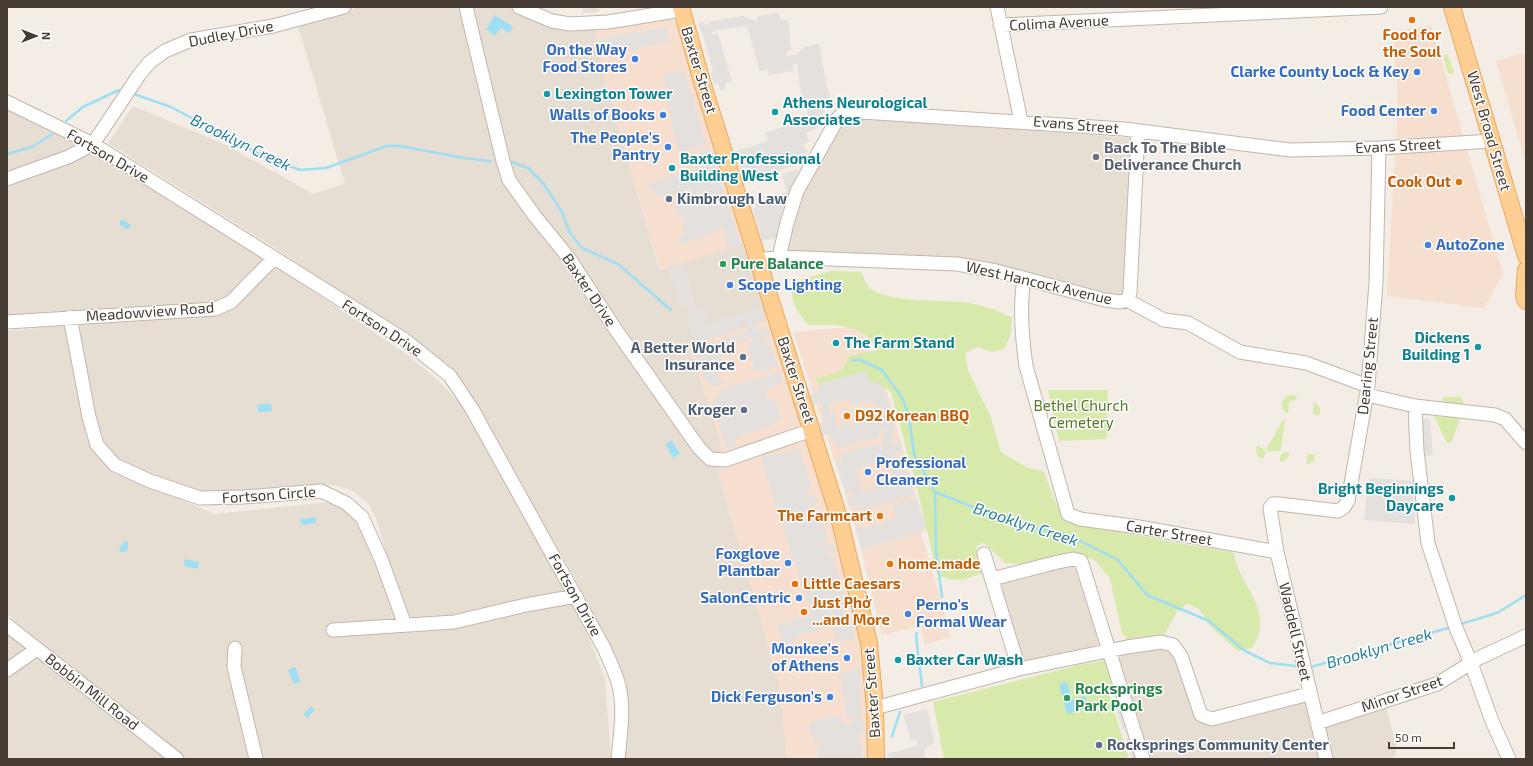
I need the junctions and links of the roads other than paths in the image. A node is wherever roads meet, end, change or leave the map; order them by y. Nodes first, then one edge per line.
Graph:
1 (344, 7) edge
2 (466, 7) edge
3 (519, 7) edge
4 (997, 7) edge
5 (1381, 7) edge
6 (1452, 7) edge
7 (682, 8) edge
8 (1000, 26) junction
9 (7, 102) edge
10 (1021, 121) junction
11 (1138, 131) junction
12 (1492, 141) junction
13 (93, 144) junction
14 (1379, 148) junction
15 (7, 179) edge
16 (779, 256) junction
17 (1526, 256) edge
18 (274, 258) junction
19 (759, 260) junction
20 (1526, 270) edge
21 (1024, 279) junction
22 (1525, 297) edge
23 (1127, 300) junction
24 (70, 317) junction
25 (7, 322) edge
26 (1367, 391) junction
27 (1415, 406) junction
28 (812, 430) junction
29 (1526, 443) edge
30 (1272, 505) joint
31 (1277, 552) junction
32 (984, 554) dead end
33 (992, 579) junction
34 (576, 596) junction
35 (7, 625) edge
36 (405, 625) junction
37 (333, 630) dead end
38 (1526, 636) edge
39 (235, 648) dead end
40 (37, 649) junction
41 (1109, 651) junction
42 (1471, 663) junction
43 (7, 670) edge
44 (1019, 670) junction
45 (1309, 694) junction
46 (875, 708) junction
47 (1317, 723) junction
48 (177, 759) edge
49 (256, 759) edge
50 (618, 759) edge
51 (876, 759) edge
52 (1143, 759) edge
53 (1326, 759) edge
54 (1509, 759) edge

1 - 13 street, Dudley Drive
2 - 28 street, Baxter Drive
3 - 7 street
4 - 8 street
5 - 8 street, Colima Avenue
6 - 12 main road, West Broad Street
7 - 19 main road, Baxter Street
8 - 10 street
9 - 13 street, Fortson Drive
10 - 11 street, Evans Street
10 - 16 street, Evans Street
11 - 14 street, Evans Street
11 - 23 street
12 - 14 street, Evans Street
12 - 17 main road, West Broad Street
13 - 15 street
13 - 18 street, Fortson Drive
14 - 26 street, Dearing Street
16 - 19 street, West Hancock Avenue
16 - 21 street, West Hancock Avenue
18 - 24 street, Meadowview Road
18 - 34 street, Fortson Drive
19 - 28 main road, Baxter Street
20 - 22 main road
21 - 23 street, West Hancock Avenue
21 - 31 street, Carter Street
23 - 26 street
24 - 25 street, Meadowview Road
24 - 36 street, Fortson Circle
26 - 27 street
26 - 30 street, Dearing Street
27 - 29 street
27 - 42 street
28 - 46 main road, Baxter Street
30 - 31 street, Waddell Street
31 - 45 street, Waddell Street
32 - 33 street
33 - 41 street
33 - 44 street
34 - 36 street
34 - 50 street, Fortson Drive
35 - 40 street, Bobbin Mill Road
36 - 37 street
38 - 42 street, Minor Street
39 - 49 street
40 - 43 street
40 - 48 street, Bobbin Mill Road
41 - 44 street
41 - 45 street
41 - 52 street
42 - 47 street, Minor Street
42 - 54 street
44 - 46 street
45 - 47 street, Waddell Street
46 - 51 main road, Baxter Street
47 - 53 street, Waddell Street

